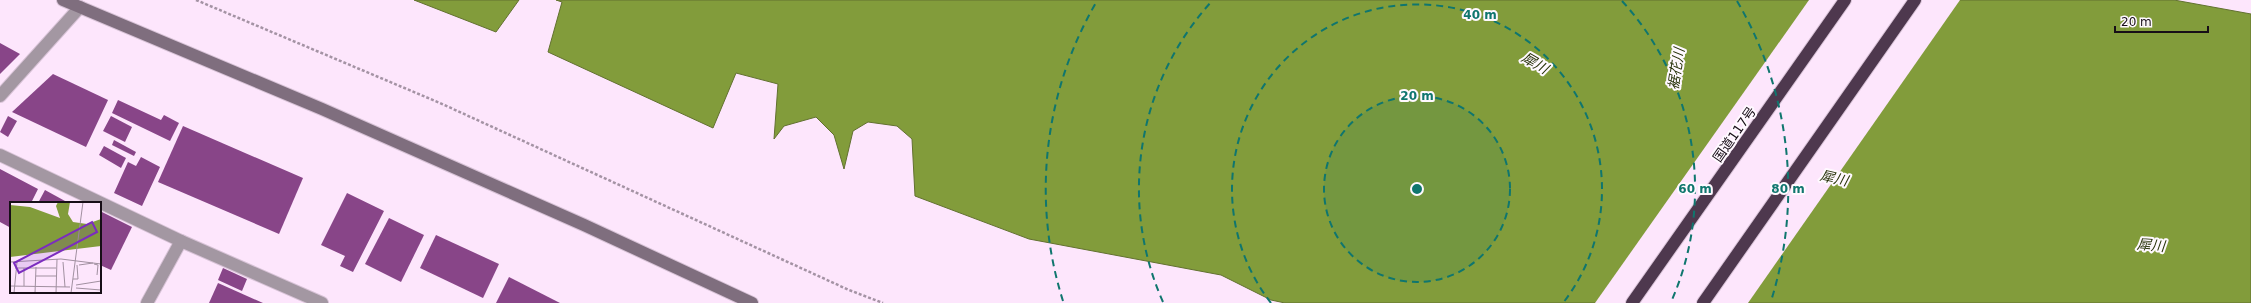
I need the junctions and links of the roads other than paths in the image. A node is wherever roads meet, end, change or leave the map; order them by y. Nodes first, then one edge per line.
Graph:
1 (63, 0) edge
2 (1845, 0) edge
3 (1914, 0) edge
4 (80, 8) junction
5 (0, 96) edge
6 (0, 155) edge
7 (99, 202) edge
8 (101, 203) edge
9 (181, 241) junction
10 (146, 303) edge
11 (322, 303) edge
12 (752, 303) edge
13 (1632, 303) edge
14 (1703, 303) edge

1 - 4 street
2 - 13 highway, 国道117号
3 - 14 highway
4 - 5 street
4 - 12 street
6 - 7 street
8 - 9 street
9 - 10 street
9 - 11 street

